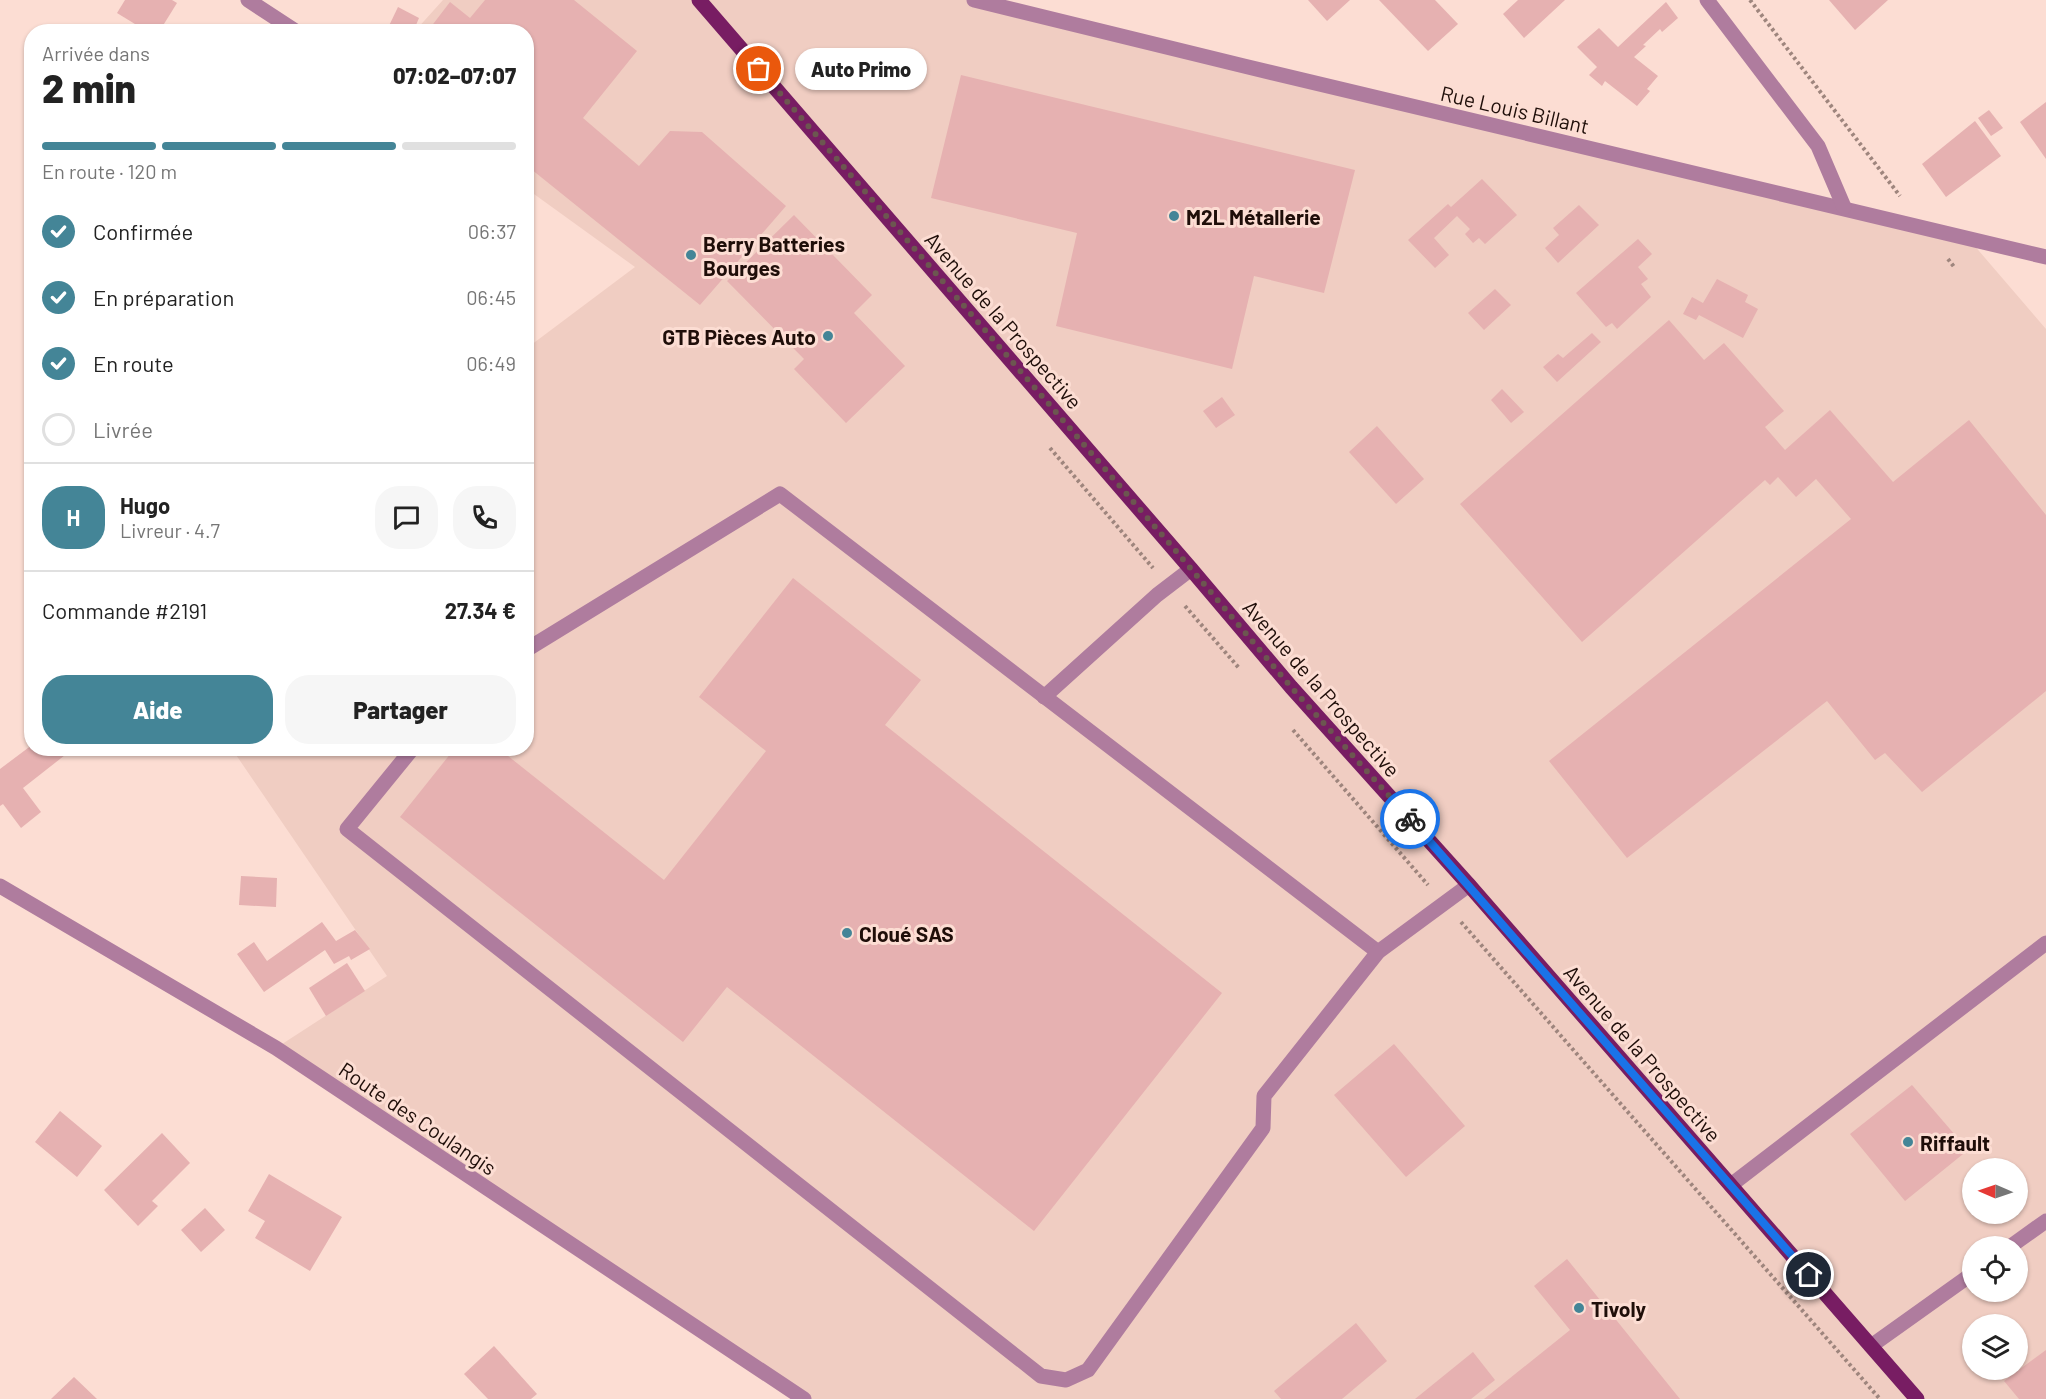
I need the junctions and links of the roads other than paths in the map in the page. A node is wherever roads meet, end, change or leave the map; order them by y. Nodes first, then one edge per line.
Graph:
1 (248, 0) edge
2 (699, 0) edge
3 (974, 0) edge
4 (1707, 0) edge
5 (285, 24) edge
6 (1844, 207) junction
7 (2046, 257) edge
8 (1191, 569) junction
9 (534, 645) edge
10 (1044, 697) junction
11 (406, 756) edge
12 (1469, 885) junction
13 (0, 886) edge
14 (2046, 943) edge
15 (1378, 952) junction
16 (1731, 1185) junction
17 (2046, 1221) edge
18 (2025, 1236) edge
19 (1962, 1281) edge
20 (1871, 1346) junction
21 (804, 1399) edge
22 (1917, 1399) edge

1 - 5 street
2 - 8 main road, Avenue de la Prospective
3 - 6 street, Rue Louis Billant
4 - 6 street
6 - 7 street, Rue Louis Billant
8 - 10 street
8 - 12 main road, Avenue de la Prospective
9 - 10 street
10 - 15 street
11 - 15 street
12 - 15 street
12 - 16 main road, Avenue de la Prospective
13 - 21 street, Route des Coulangis
14 - 16 street
16 - 20 main road, Avenue de la Prospective
17 - 18 street
19 - 20 street
20 - 22 main road, Avenue de la Prospective

